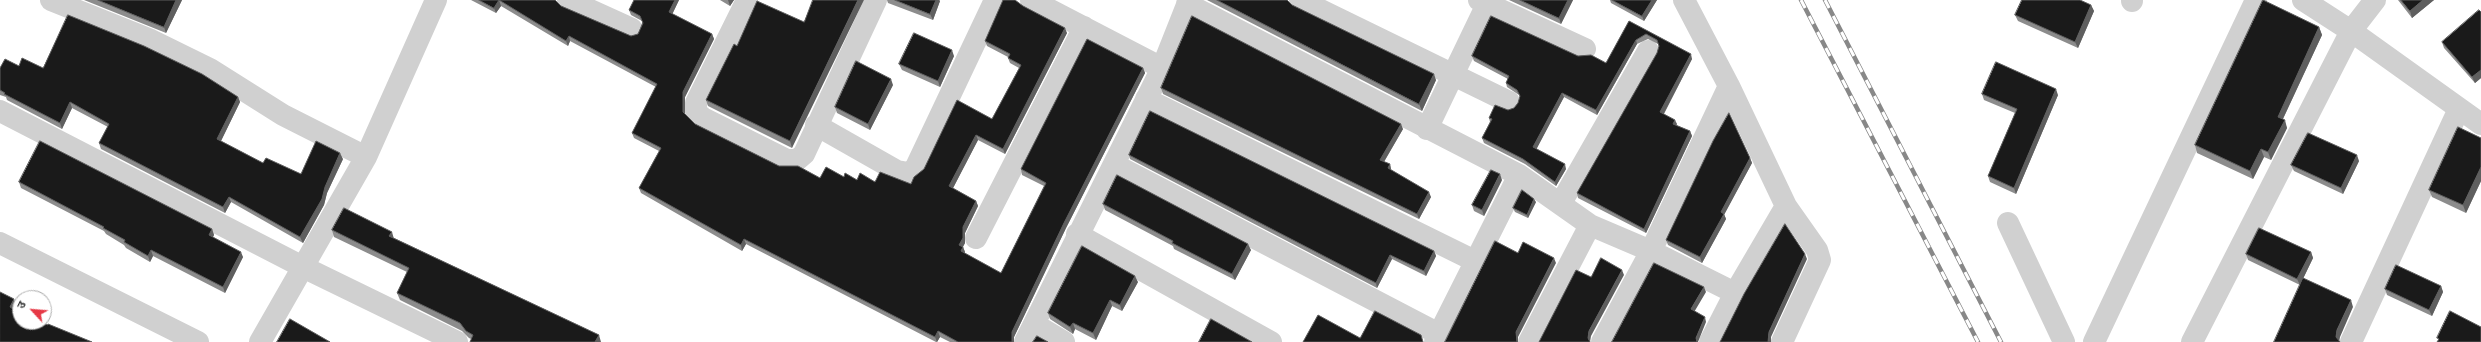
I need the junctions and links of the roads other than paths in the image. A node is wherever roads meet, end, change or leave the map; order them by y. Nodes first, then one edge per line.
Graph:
1 (51, 0) edge
2 (436, 0) edge
3 (568, 0) edge
4 (746, 0) edge
5 (876, 0) edge
6 (995, 0) edge
7 (1031, 0) edge
8 (1300, 0) edge
9 (1684, 0) edge
10 (2256, 0) edge
11 (2303, 0) edge
12 (1485, 1) edge
13 (1188, 2) edge
14 (2367, 2) edge
15 (1084, 27) junction
16 (632, 29) dead end
17 (2351, 31) junction
18 (1585, 49) dead end
19 (1648, 51) dead end
20 (1162, 68) junction
21 (1455, 74) junction
22 (1729, 86) junction
23 (1146, 100) junction
24 (1509, 102) dead end
25 (2459, 109) junction
26 (0, 111) edge
27 (2481, 124) edge
28 (816, 125) junction
29 (1427, 129) junction
30 (366, 157) junction
31 (1115, 165) junction
32 (1519, 175) junction
33 (1562, 204) junction
34 (1786, 206) junction
35 (2008, 223) dead end
36 (1590, 224) junction
37 (1077, 234) junction
38 (976, 238) dead end
39 (0, 243) edge
40 (1651, 251) junction
41 (1477, 262) junction
42 (303, 267) junction
43 (1736, 293) junction
44 (1030, 333) edge
45 (1437, 338) edge
46 (198, 342) edge
47 (260, 342) edge
48 (456, 342) edge
49 (1064, 342) edge
50 (1271, 342) edge
51 (1529, 342) edge
52 (1602, 342) edge
53 (1710, 342) edge
54 (1782, 342) edge
55 (2064, 342) edge
56 (2094, 342) edge
57 (2192, 342) edge
58 (2351, 342) edge

1 - 30 street
2 - 30 street
3 - 16 street
4 - 28 street
5 - 28 street
6 - 28 street
7 - 15 street
8 - 21 street
9 - 22 street
10 - 56 street
11 - 17 street
12 - 18 street
12 - 21 street
13 - 20 street
13 - 29 street
14 - 17 street
15 - 20 street
15 - 38 street
17 - 25 street
17 - 57 street
19 - 33 street
20 - 23 street
21 - 24 street
21 - 29 street
22 - 34 street
22 - 40 street
23 - 31 street
23 - 41 street
25 - 27 street
25 - 58 street
26 - 42 street
29 - 32 street
30 - 42 street
31 - 37 street
31 - 45 street
32 - 33 street
32 - 41 street
33 - 36 street
34 - 43 street
34 - 54 street
35 - 55 street
36 - 40 street
36 - 51 street
37 - 44 street
37 - 50 street
39 - 46 street
40 - 43 street
40 - 52 street
41 - 45 street
42 - 47 street
42 - 48 street
43 - 53 street
44 - 49 street

